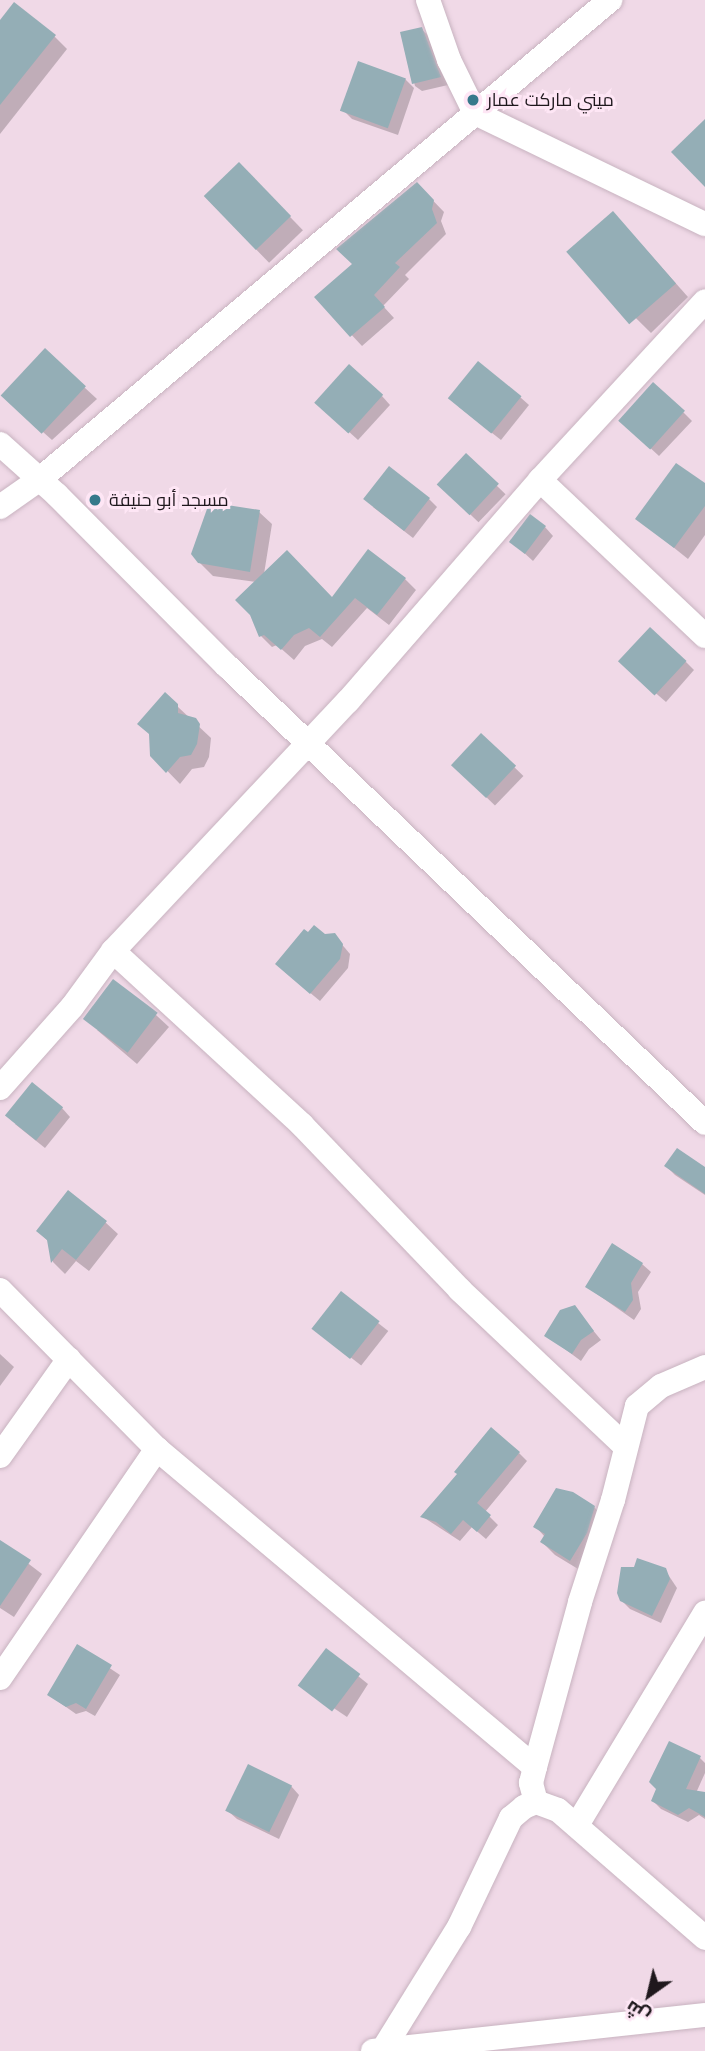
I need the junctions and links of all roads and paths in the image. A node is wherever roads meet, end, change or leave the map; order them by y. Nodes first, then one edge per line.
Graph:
1 (428, 0) edge
2 (610, 0) edge
3 (475, 113) junction
4 (705, 224) edge
5 (705, 300) edge
6 (0, 444) edge
7 (40, 479) junction
8 (540, 480) junction
9 (0, 507) edge
10 (705, 636) edge
11 (308, 743) junction
12 (113, 951) junction
13 (0, 1087) edge
14 (705, 1123) edge
15 (0, 1290) edge
16 (69, 1359) junction
17 (705, 1367) edge
18 (625, 1446) junction
19 (157, 1449) junction
20 (0, 1456) edge
21 (705, 1613) edge
22 (0, 1678) edge
23 (535, 1767) junction
24 (536, 1801) junction
25 (576, 1825) junction
26 (705, 1938) edge
27 (705, 2015) edge
28 (379, 2050) edge

1 - 3 street
2 - 3 street
3 - 4 street
3 - 7 street
5 - 8 street
6 - 7 street
7 - 9 street
7 - 11 street
8 - 10 street
8 - 11 street
11 - 12 street
11 - 14 street
12 - 13 street
12 - 18 street
15 - 16 street
16 - 19 street
16 - 20 street
17 - 18 street
18 - 23 street
19 - 22 street
19 - 23 street
21 - 25 street
23 - 24 street
24 - 25 street
24 - 28 street
25 - 26 street
27 - 28 street

